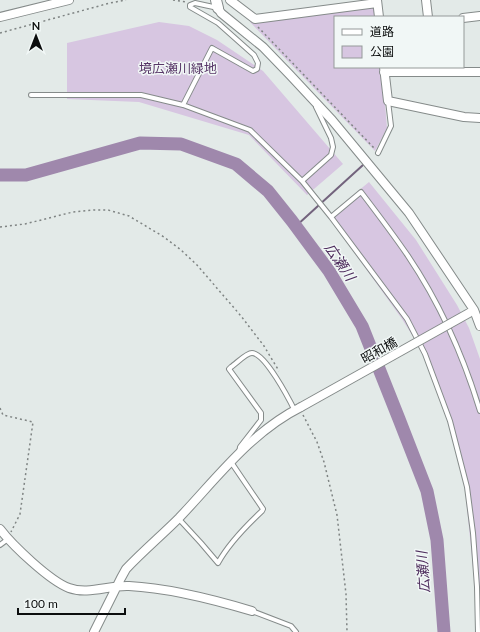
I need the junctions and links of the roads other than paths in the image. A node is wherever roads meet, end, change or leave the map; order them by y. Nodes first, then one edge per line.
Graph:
1 (69, 0) edge
2 (230, 0) edge
3 (426, 0) edge
4 (377, 2) edge
5 (217, 4) edge
6 (379, 16) edge
7 (428, 16) edge
8 (480, 16) edge
9 (0, 17) edge
10 (464, 18) edge
11 (384, 69) edge
12 (480, 72) edge
13 (31, 96) dead end
14 (314, 101) junction
15 (388, 101) junction
16 (183, 104) junction
17 (480, 118) edge
18 (378, 153) road end
19 (302, 181) junction
20 (331, 217) junction
21 (474, 310) edge
22 (480, 326) edge
23 (299, 410) junction
24 (480, 411) edge
25 (239, 453) junction
26 (231, 462) junction
27 (178, 518) junction
28 (0, 529) edge
29 (4, 540) edge
30 (0, 545) edge
31 (117, 586) junction
32 (252, 611) joint
33 (94, 632) edge
34 (296, 632) edge
35 (478, 632) edge

1 - 9 street
2 - 4 street
3 - 7 street
4 - 6 street
5 - 14 street
5 - 16 lane
8 - 10 street
11 - 12 street
11 - 15 street
13 - 16 lane
14 - 19 lane
14 - 21 street
15 - 17 street
15 - 18 lane
16 - 19 lane
19 - 20 lane
20 - 24 lane
20 - 35 lane
21 - 22 street
21 - 23 street, 昭和橋, bridge
23 - 25 street, 昭和橋
23 - 25 lane
25 - 26 street, 昭和橋
26 - 27 street, 昭和橋
26 - 27 lane
27 - 31 street, 昭和橋
28 - 29 street
29 - 30 lane
29 - 31 street
31 - 32 street
31 - 33 street, 昭和橋
32 - 34 lane

